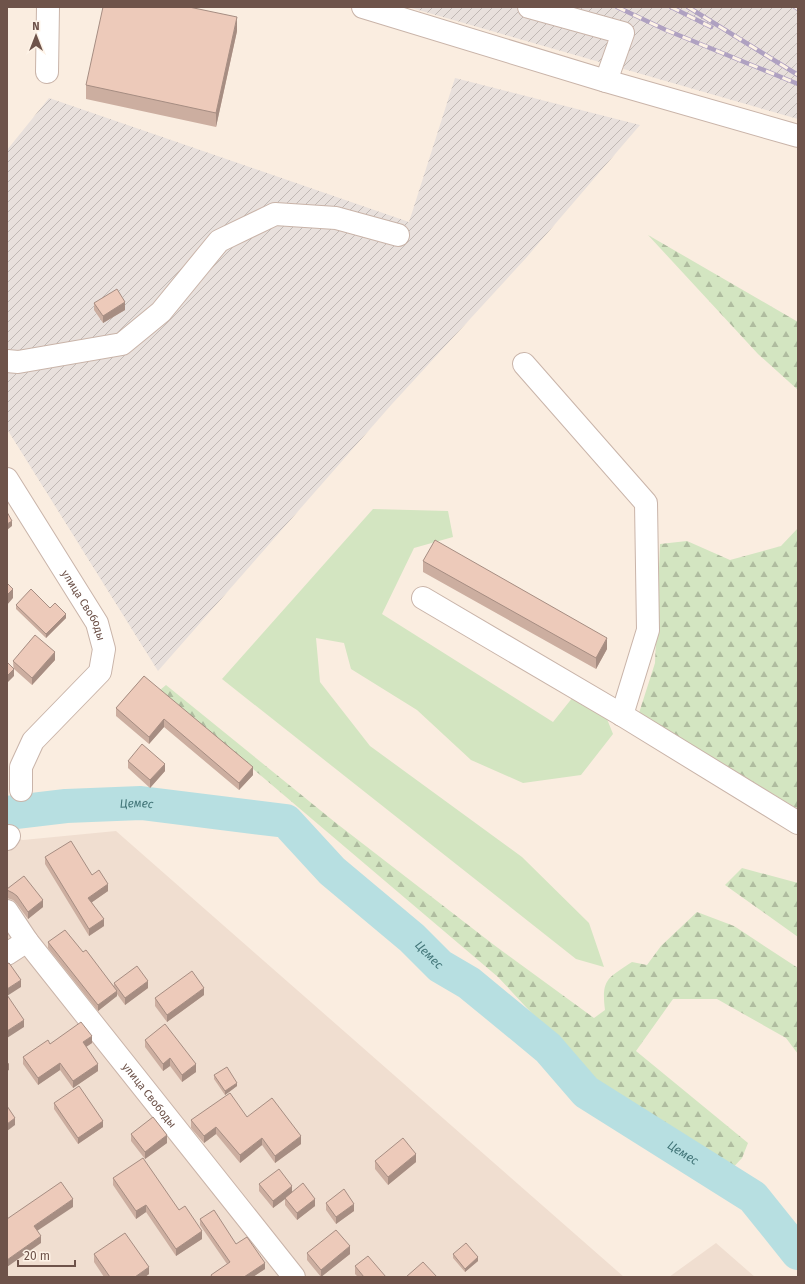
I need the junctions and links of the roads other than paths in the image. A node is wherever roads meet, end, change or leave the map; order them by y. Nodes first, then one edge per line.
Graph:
1 (48, 7) edge
2 (363, 7) edge
3 (529, 7) edge
4 (47, 72) dead end
5 (606, 81) junction
6 (798, 136) edge
7 (398, 235) dead end
8 (7, 361) edge
9 (524, 364) dead end
10 (7, 479) edge
11 (423, 598) dead end
12 (622, 715) junction
13 (21, 790) dead end
14 (798, 823) edge
15 (7, 911) edge
16 (27, 941) junction
17 (7, 954) edge
18 (291, 1276) edge

1 - 4 street
2 - 5 street
3 - 5 street
5 - 6 street
7 - 8 street
9 - 12 street
10 - 13 street, улица Свободы
11 - 12 street
12 - 14 street
15 - 16 street, улица Свободы
16 - 17 street
16 - 18 street, улица Свободы

